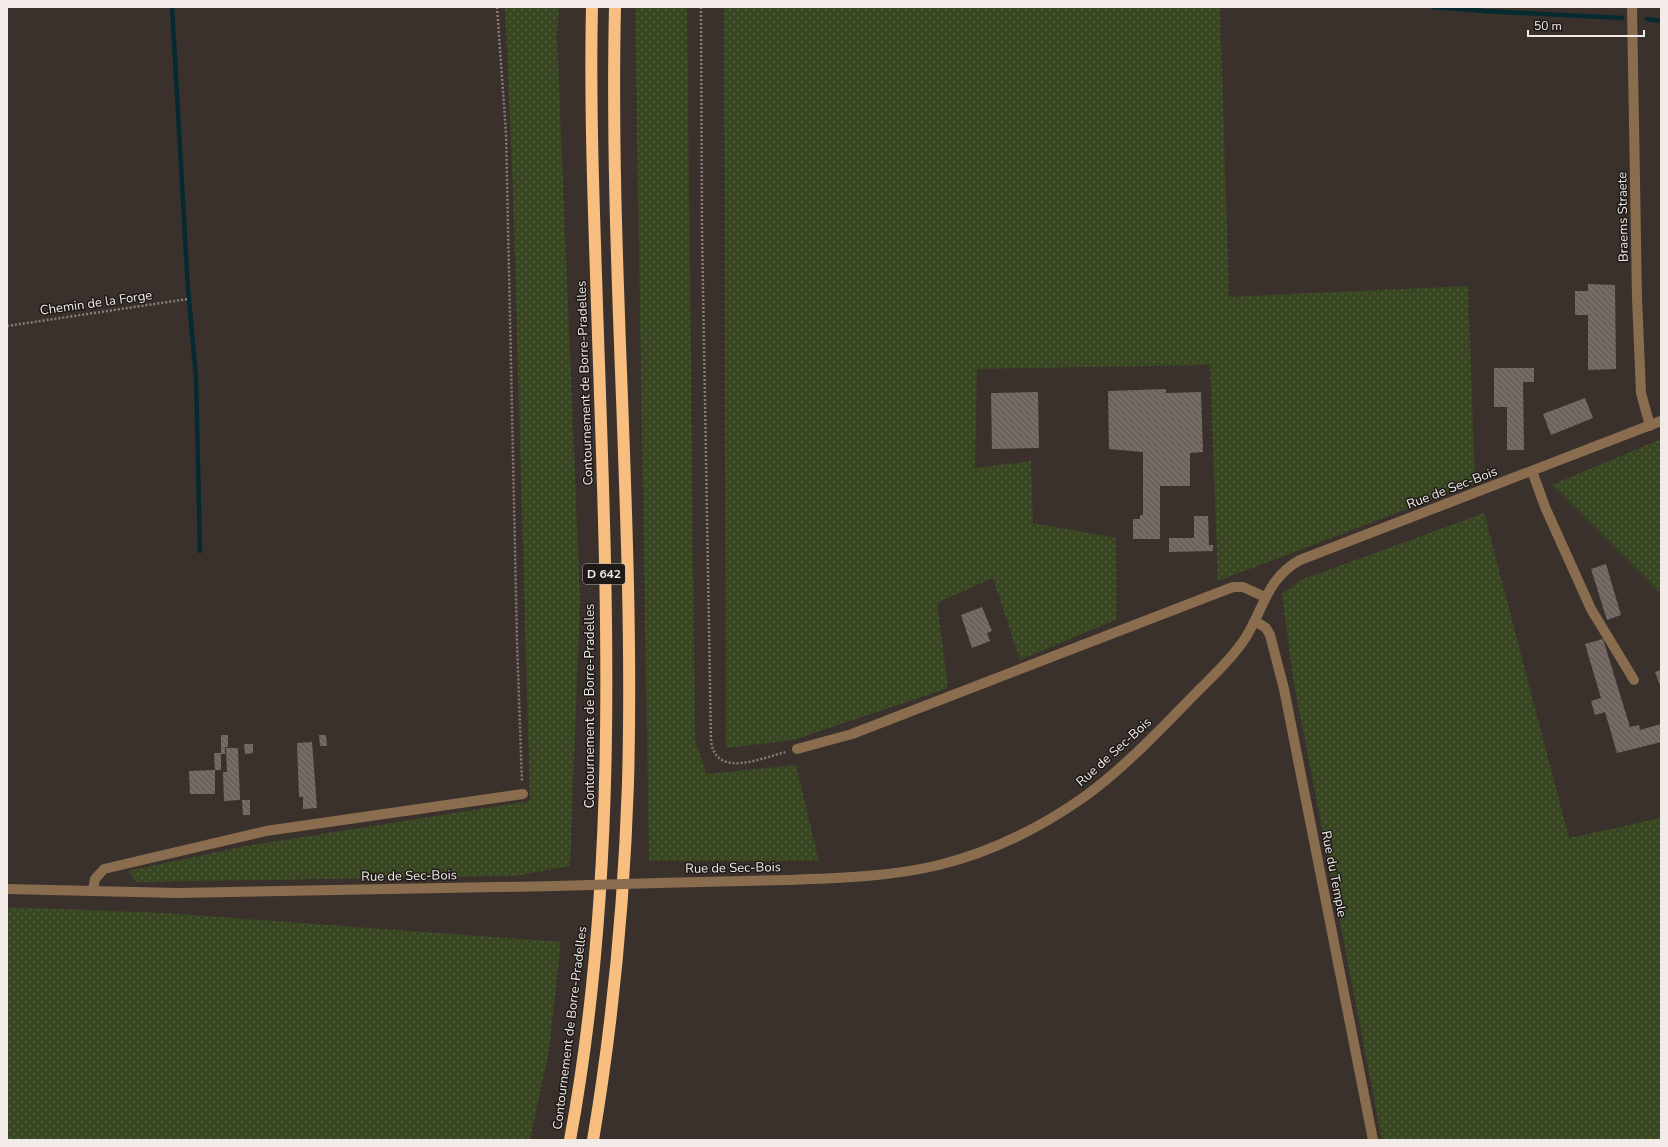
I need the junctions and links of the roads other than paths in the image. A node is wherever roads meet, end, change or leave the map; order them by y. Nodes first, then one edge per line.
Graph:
1 (592, 7) edge
2 (615, 7) edge
3 (1632, 7) edge
4 (1661, 421) edge
5 (1650, 426) junction
6 (1532, 471) junction
7 (1266, 597) junction
8 (1255, 621) junction
9 (1634, 680) dead end
10 (797, 749) road end
11 (522, 794) road end
12 (7, 889) edge
13 (93, 890) junction
14 (570, 1140) edge
15 (593, 1140) edge
16 (1373, 1140) edge

1 - 14 highway, Contournement de Borre-Pradelles / D 642
2 - 15 highway, D 642
3 - 5 street, Braems Straete
4 - 5 street, Rue de Sec-Bois
5 - 6 street, Rue de Sec-Bois
6 - 7 street, Rue de Sec-Bois
6 - 9 street
7 - 8 street, Rue de Sec-Bois
7 - 10 street
8 - 13 street, Rue de Sec-Bois, bridge
8 - 16 street, Rue du Temple
11 - 13 street
12 - 13 street, Rue de Sec-Bois

